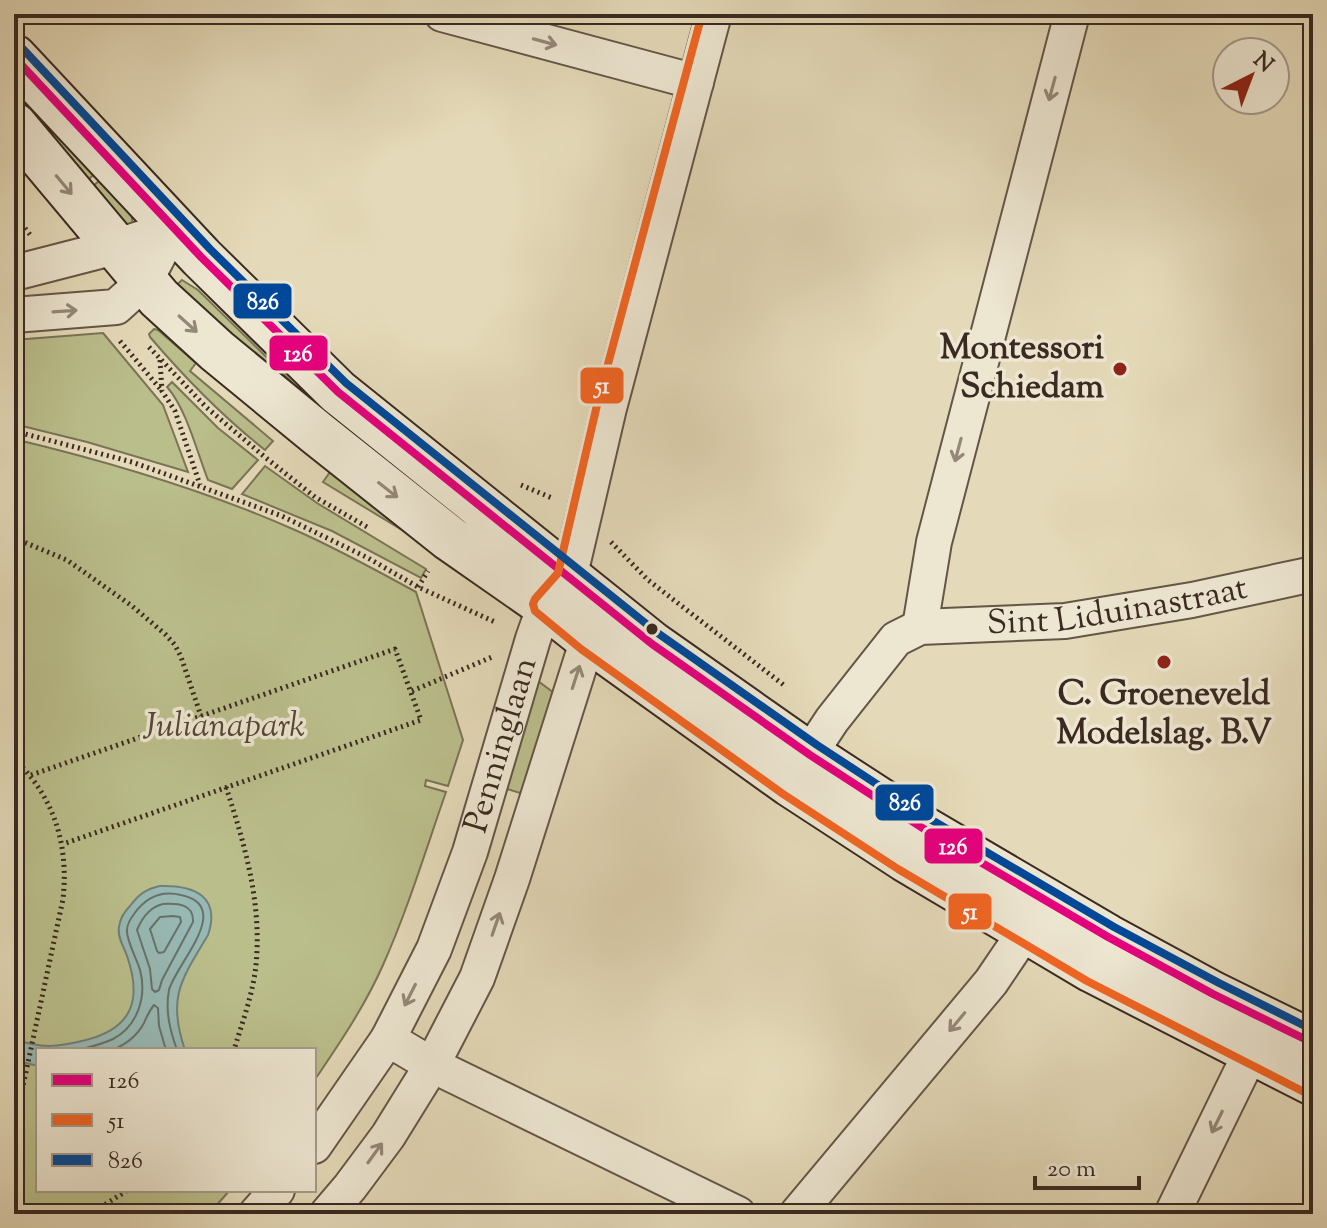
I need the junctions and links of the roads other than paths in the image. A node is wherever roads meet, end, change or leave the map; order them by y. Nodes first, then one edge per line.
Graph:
1 (442, 14) edge
2 (714, 14) edge
3 (1072, 14) edge
4 (14, 57) edge
5 (696, 82) junction
6 (14, 125) edge
7 (173, 228) junction
8 (115, 247) junction
9 (14, 273) edge
10 (145, 281) junction
11 (14, 315) edge
12 (1313, 574) edge
13 (549, 607) junction
14 (920, 627) junction
15 (588, 639) junction
16 (811, 753) junction
17 (1036, 916) junction
18 (388, 1039) junction
19 (1313, 1043) edge
20 (1251, 1052) junction
21 (432, 1065) junction
22 (1313, 1083) edge
23 (316, 1143) edge
24 (275, 1192) edge
25 (256, 1214) edge
26 (327, 1214) edge
27 (738, 1214) edge
28 (797, 1214) edge
29 (1172, 1214) edge

1 -> 5 street
2 - 5 street, Penninglaan
3 -> 14 street
4 - 7 main road
5 - 13 street, Penninglaan
6 -> 8 main road
7 - 8 street
7 - 10 street
7 - 13 main road
8 - 9 street
8 - 10 main road
11 -> 10 street
10 -> 13 main road
12 - 14 street, Sint Liduinastraat
13 - 15 main road
13 - 16 main road
13 -> 18 street, Penninglaan
14 - 16 street
15 - 16 main road
21 -> 15 street, Penninglaan
16 - 17 main road
17 - 19 main road
17 - 20 main road
17 -> 28 street
18 - 21 street
18 - 23 street, Penninglaan
20 - 22 main road
20 -> 29 street
26 -> 21 street, Penninglaan
21 - 27 street
24 - 25 street

